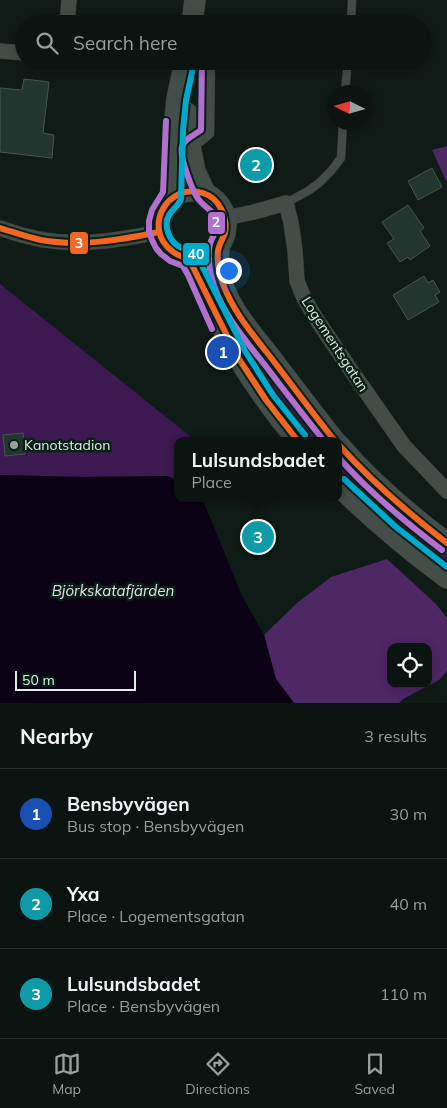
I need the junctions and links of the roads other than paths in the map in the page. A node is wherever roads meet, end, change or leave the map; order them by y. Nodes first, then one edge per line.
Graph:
1 (69, 0) edge
2 (352, 0) edge
3 (68, 15) edge
4 (351, 15) edge
5 (0, 51) edge
6 (15, 52) edge
7 (183, 70) edge
8 (185, 70) edge
9 (211, 70) edge
10 (347, 70) edge
11 (346, 85) edge
12 (343, 130) edge
13 (190, 150) junction
14 (206, 194) junction
15 (172, 198) junction
16 (286, 203) junction
17 (225, 218) junction
18 (0, 228) edge
19 (159, 232) junction
20 (219, 245) junction
21 (189, 259) junction
22 (295, 437) edge
23 (332, 437) edge
24 (342, 448) edge
25 (342, 489) edge
26 (447, 491) edge
27 (447, 543) edge
28 (447, 578) edge

1 - 3 street
2 - 4 lane
5 - 6 street
7 - 15 main road
8 - 13 main road
9 - 13 lane
10 - 11 lane
12 - 16 lane
13 - 14 main road
14 - 15 main road
14 - 17 main road
15 - 19 main road
16 - 17 street
16 - 26 street, Logementsgatan
17 - 20 main road
18 - 19 street
19 - 21 main road
20 - 21 main road
20 - 23 main road
21 - 22 main road
24 - 27 main road
25 - 28 main road

